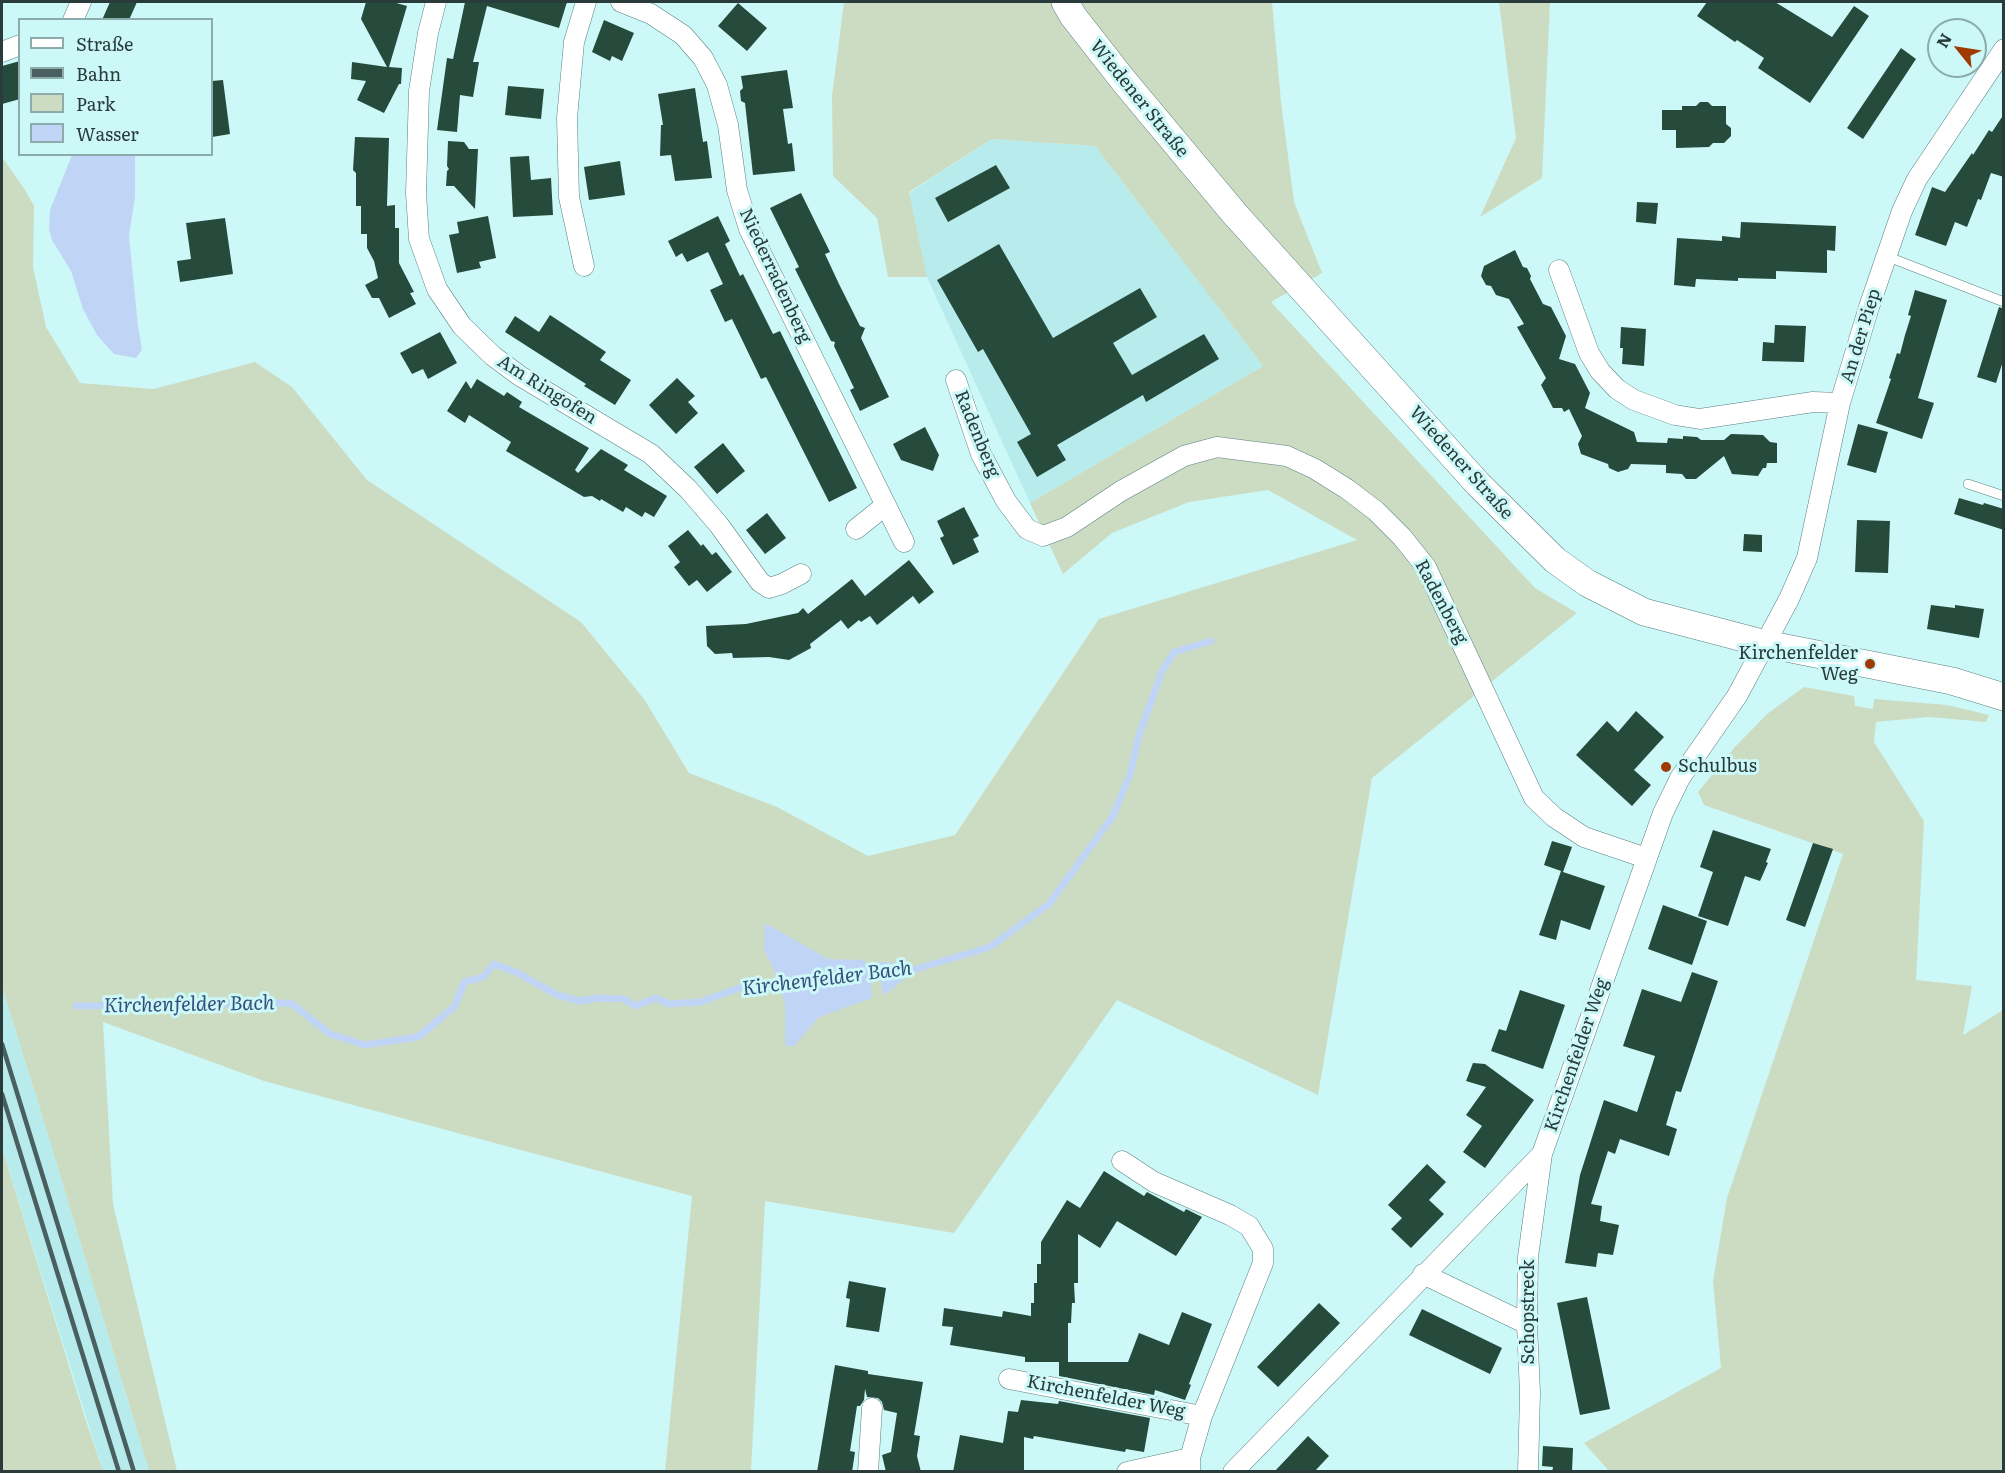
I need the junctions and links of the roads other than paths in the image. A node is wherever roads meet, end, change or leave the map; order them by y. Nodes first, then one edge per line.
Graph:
1 (81, 2) edge
2 (436, 2) edge
3 (586, 2) edge
4 (621, 2) edge
5 (1065, 2) edge
6 (74, 18) edge
7 (18, 46) edge
8 (2004, 49) edge
9 (2, 52) edge
10 (1886, 256) junction
11 (584, 266) dead end
12 (1559, 270) dead end
13 (2004, 302) edge
14 (956, 380) dead end
15 (1840, 403) junction
16 (1968, 484) dead end
17 (2004, 496) edge
18 (886, 505) junction
19 (856, 529) dead end
20 (904, 542) dead end
21 (801, 574) dead end
22 (1766, 644) junction
23 (2004, 697) edge
24 (1646, 858) junction
25 (1542, 1154) junction
26 (1122, 1161) dead end
27 (1423, 1274) junction
28 (1527, 1324) junction
29 (1009, 1378) dead end
30 (872, 1408) dead end
31 (1202, 1416) junction
32 (1190, 1465) edge
33 (868, 1472) edge
34 (1127, 1472) edge
35 (1233, 1472) edge
36 (1528, 1472) edge

1 - 6 street
2 - 21 street, Am Ringofen
3 - 11 street
4 - 18 street, Niederradenberg
5 - 22 main road, Wiedener Straße
7 - 9 street
8 - 10 street, An der Piep
10 - 13 lane
10 - 15 street, An der Piep
12 - 15 street
14 - 24 street, Radenberg
15 - 22 street, An der Piep
16 - 17 lane
18 - 19 street
18 - 20 street, Niederradenberg
22 - 23 main road, Wiedener Straße
22 - 24 street, Kirchenfelder Weg
24 - 25 street, Kirchenfelder Weg
25 - 27 street, Kirchenfelder Weg
25 - 28 street, Schopstreck
26 - 31 street, Kirchenfelder Weg
27 - 28 street
27 - 35 street, Kirchenfelder Weg
28 - 36 street, Schopstreck
29 - 31 street, Kirchenfelder Weg
30 - 33 street
31 - 32 street, Kirchenfelder Weg
32 - 34 street, Kirchenfelder Weg

